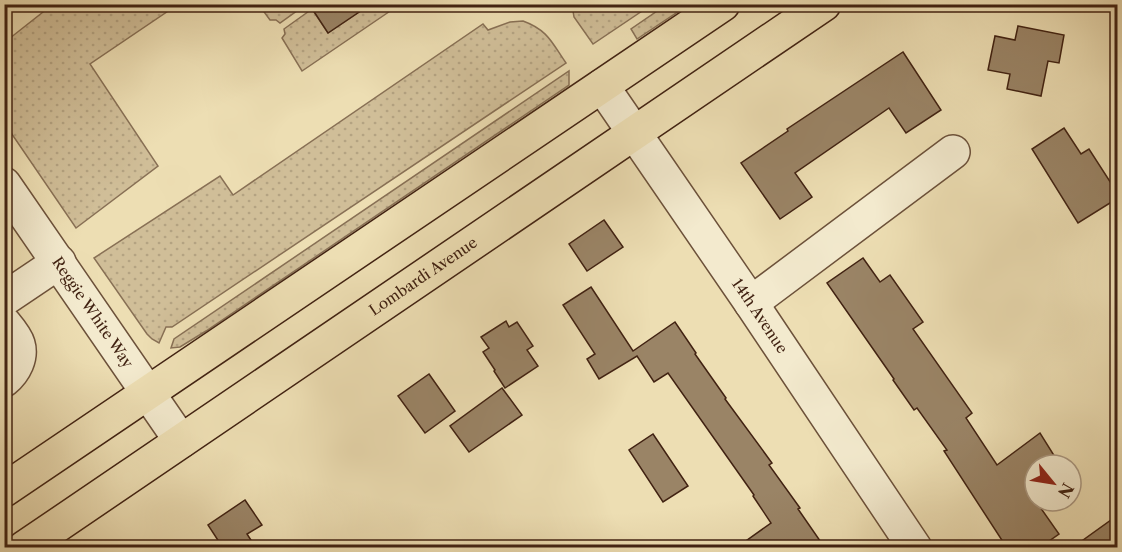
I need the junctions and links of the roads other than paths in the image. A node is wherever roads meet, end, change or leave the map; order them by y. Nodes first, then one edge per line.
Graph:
1 (723, 4) edge
2 (824, 4) edge
3 (602, 87) junction
4 (634, 133) junction
5 (953, 152) dead end
6 (4, 184) edge
7 (59, 262) junction
8 (4, 298) edge
9 (751, 303) junction
10 (4, 323) edge
11 (4, 380) edge
12 (149, 392) junction
13 (181, 441) junction
14 (4, 490) edge
15 (24, 548) edge
16 (915, 548) edge

1 - 3 main road
2 - 4 main road, Lombardi Avenue
3 - 4 street, 14th Avenue
3 - 12 main road
4 - 9 street, 14th Avenue
4 - 13 main road, Lombardi Avenue
5 - 9 street
6 - 7 street, Reggie White Way
7 - 8 street
7 - 12 street, Reggie White Way
9 - 16 street, 14th Avenue
10 - 11 street
12 - 13 street, Reggie White Way
12 - 14 main road
13 - 15 main road, Lombardi Avenue

